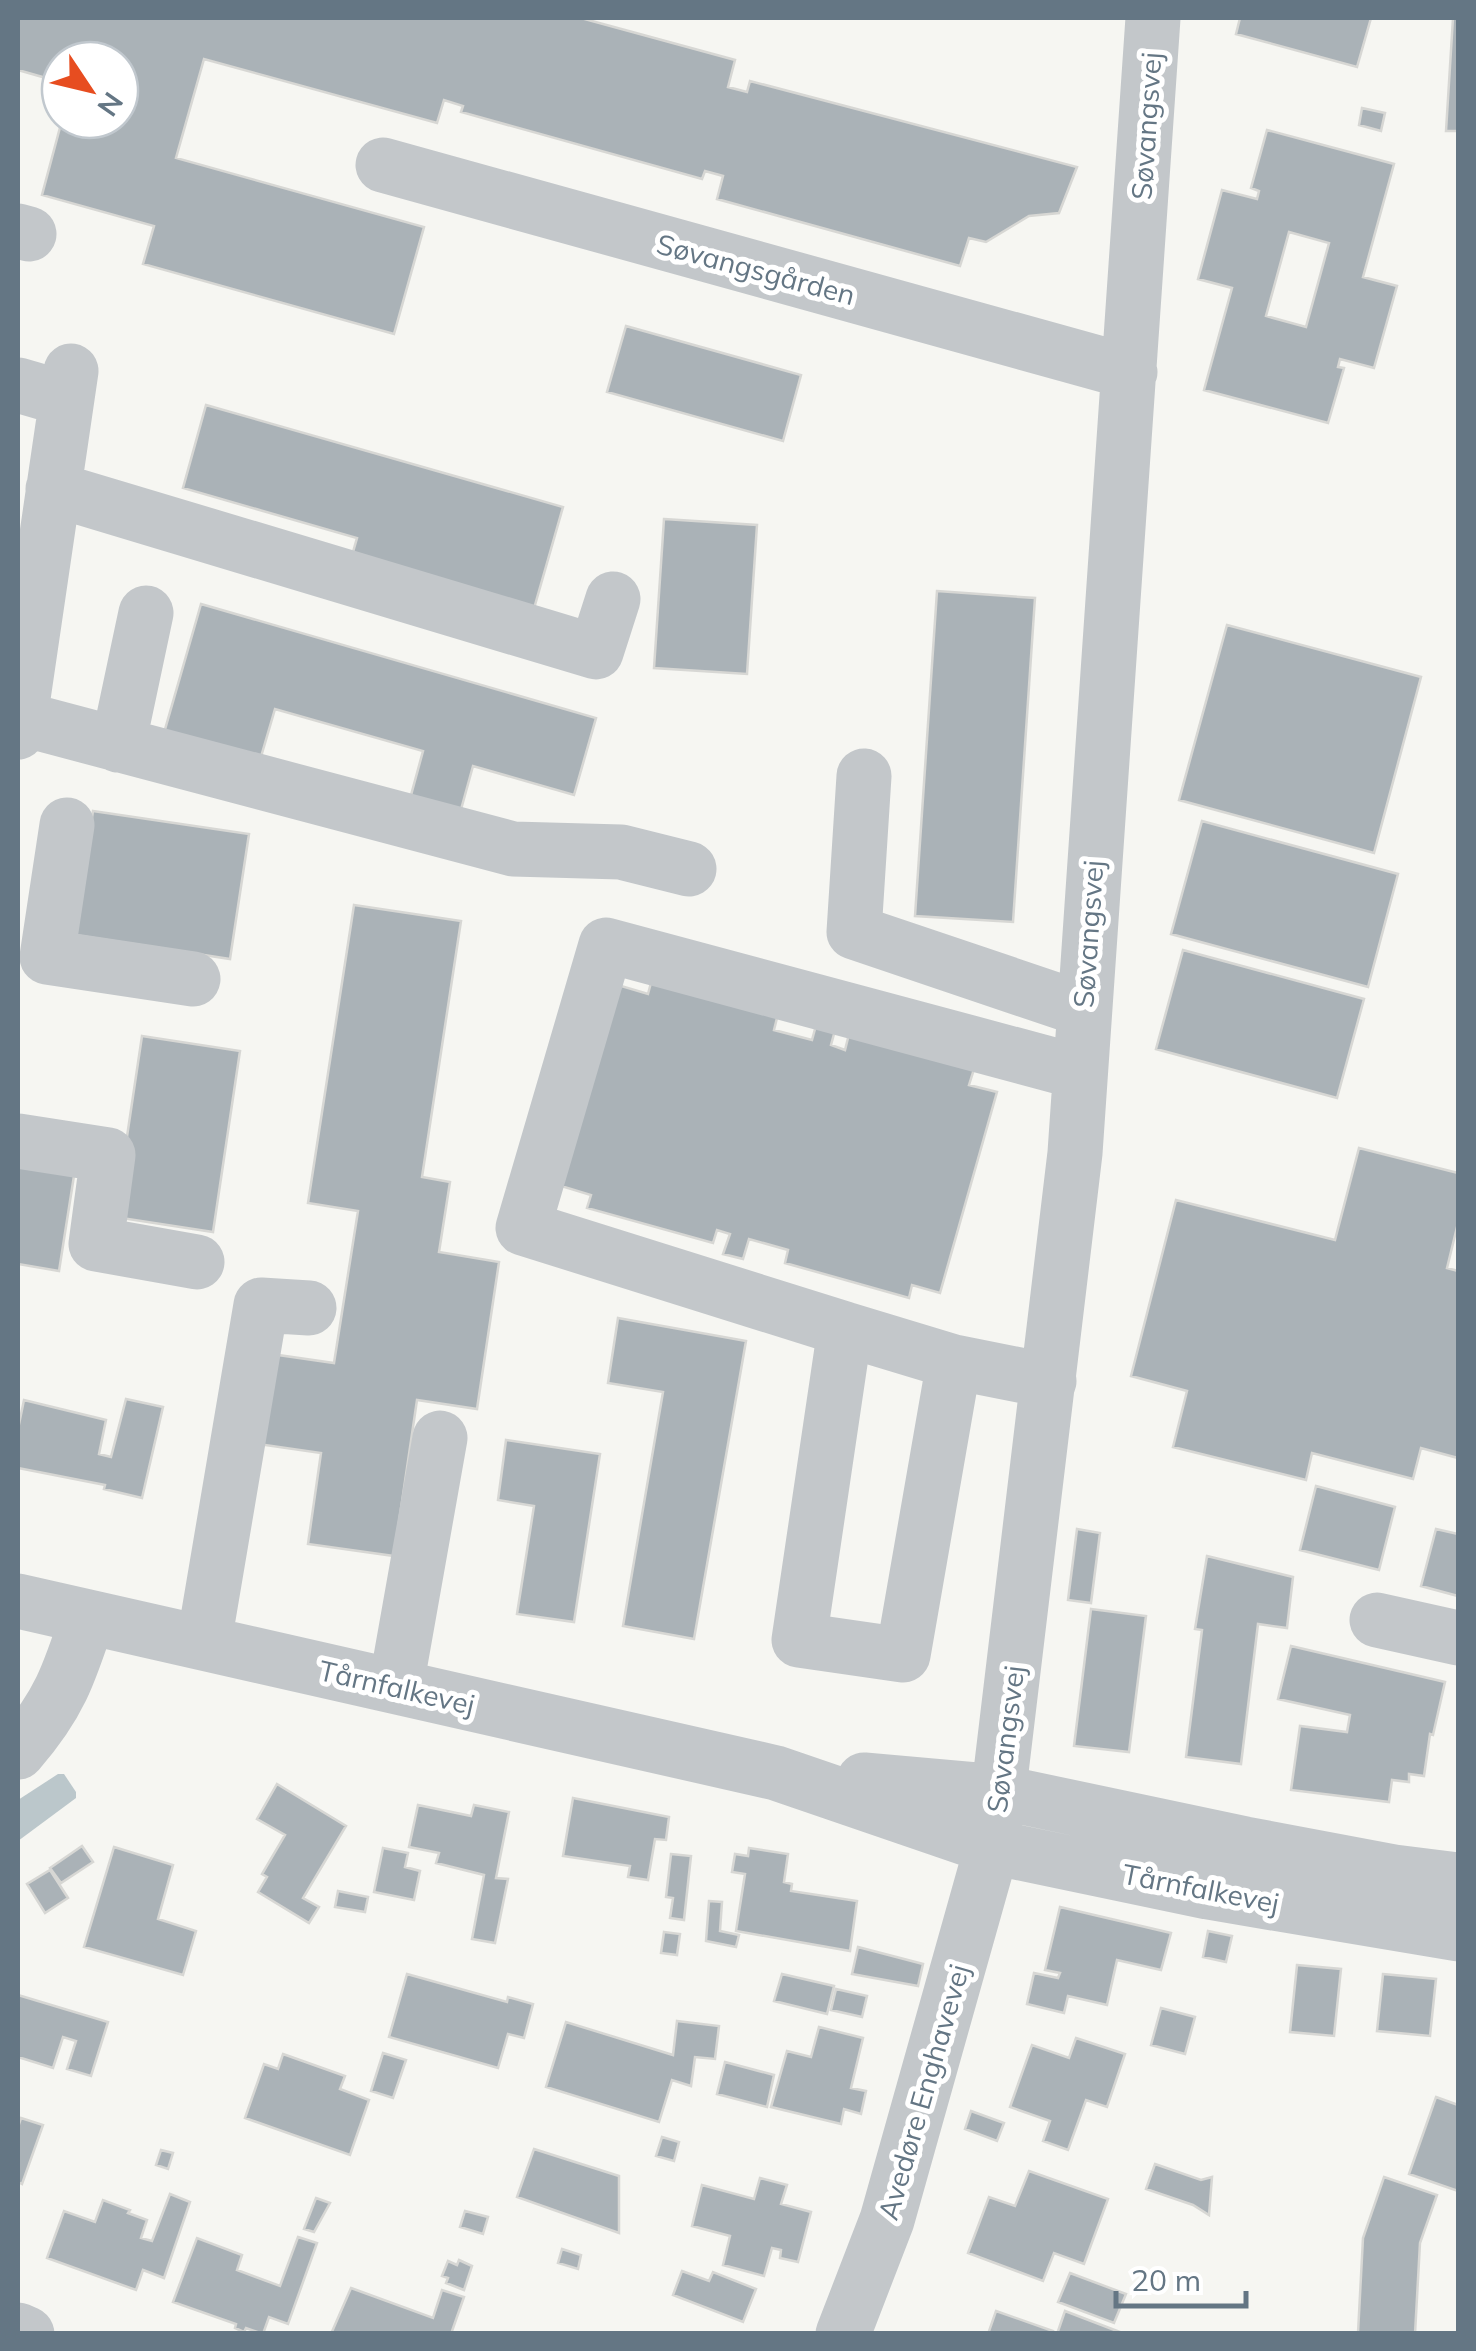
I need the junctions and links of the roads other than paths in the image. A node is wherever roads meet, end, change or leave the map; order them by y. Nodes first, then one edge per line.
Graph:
1 (1153, 18) edge
2 (383, 165) dead end
3 (1130, 372) junction
4 (52, 385) edge
5 (53, 489) junction
6 (613, 599) dead end
7 (146, 613) dead end
8 (19, 713) edge
9 (118, 744) junction
10 (864, 776) dead end
11 (66, 824) dead end
12 (689, 869) dead end
13 (38, 882) edge
14 (193, 978) dead end
15 (1082, 1008) junction
16 (1079, 1072) junction
17 (18, 1141) edge
18 (197, 1262) dead end
19 (309, 1308) dead end
20 (844, 1330) junction
21 (954, 1362) junction
22 (1048, 1381) junction
23 (440, 1438) dead end
24 (18, 1601) edge
25 (88, 1616) junction
26 (1377, 1620) dead end
27 (1458, 1638) edge
28 (204, 1642) junction
29 (396, 1686) junction
30 (18, 1752) edge
31 (776, 1773) junction
32 (999, 1792) junction
33 (992, 1846) junction
34 (1458, 1880) edge
35 (1458, 1934) edge
36 (18, 2330) edge
37 (26, 2334) edge
38 (843, 2334) edge

1 - 3 street, Søvangsvej
2 - 3 street, Søvangsgården
3 - 15 street, Søvangsvej
4 - 5 street
5 - 6 street
5 - 8 street
7 - 9 street
8 - 9 street
9 - 12 street
10 - 15 street
11 - 13 street
13 - 14 street
15 - 16 street, Søvangsvej
16 - 20 street
16 - 22 street, Søvangsvej
17 - 18 street
19 - 28 street
20 - 21 street
20 - 21 street
21 - 22 street
22 - 32 street, Søvangsvej
23 - 29 street
24 - 25 street, Tårnfalkevej
25 - 28 street, Tårnfalkevej
25 - 30 street
26 - 27 street
28 - 29 street, Tårnfalkevej
29 - 31 street, Tårnfalkevej
31 - 32 street, Tårnfalkevej
31 - 33 street, Tårnfalkevej
32 - 33 street, Søvangsvej
32 - 34 street, Tårnfalkevej
33 - 35 street, Tårnfalkevej
33 - 38 street, Avedøre Enghavevej
36 - 37 street

